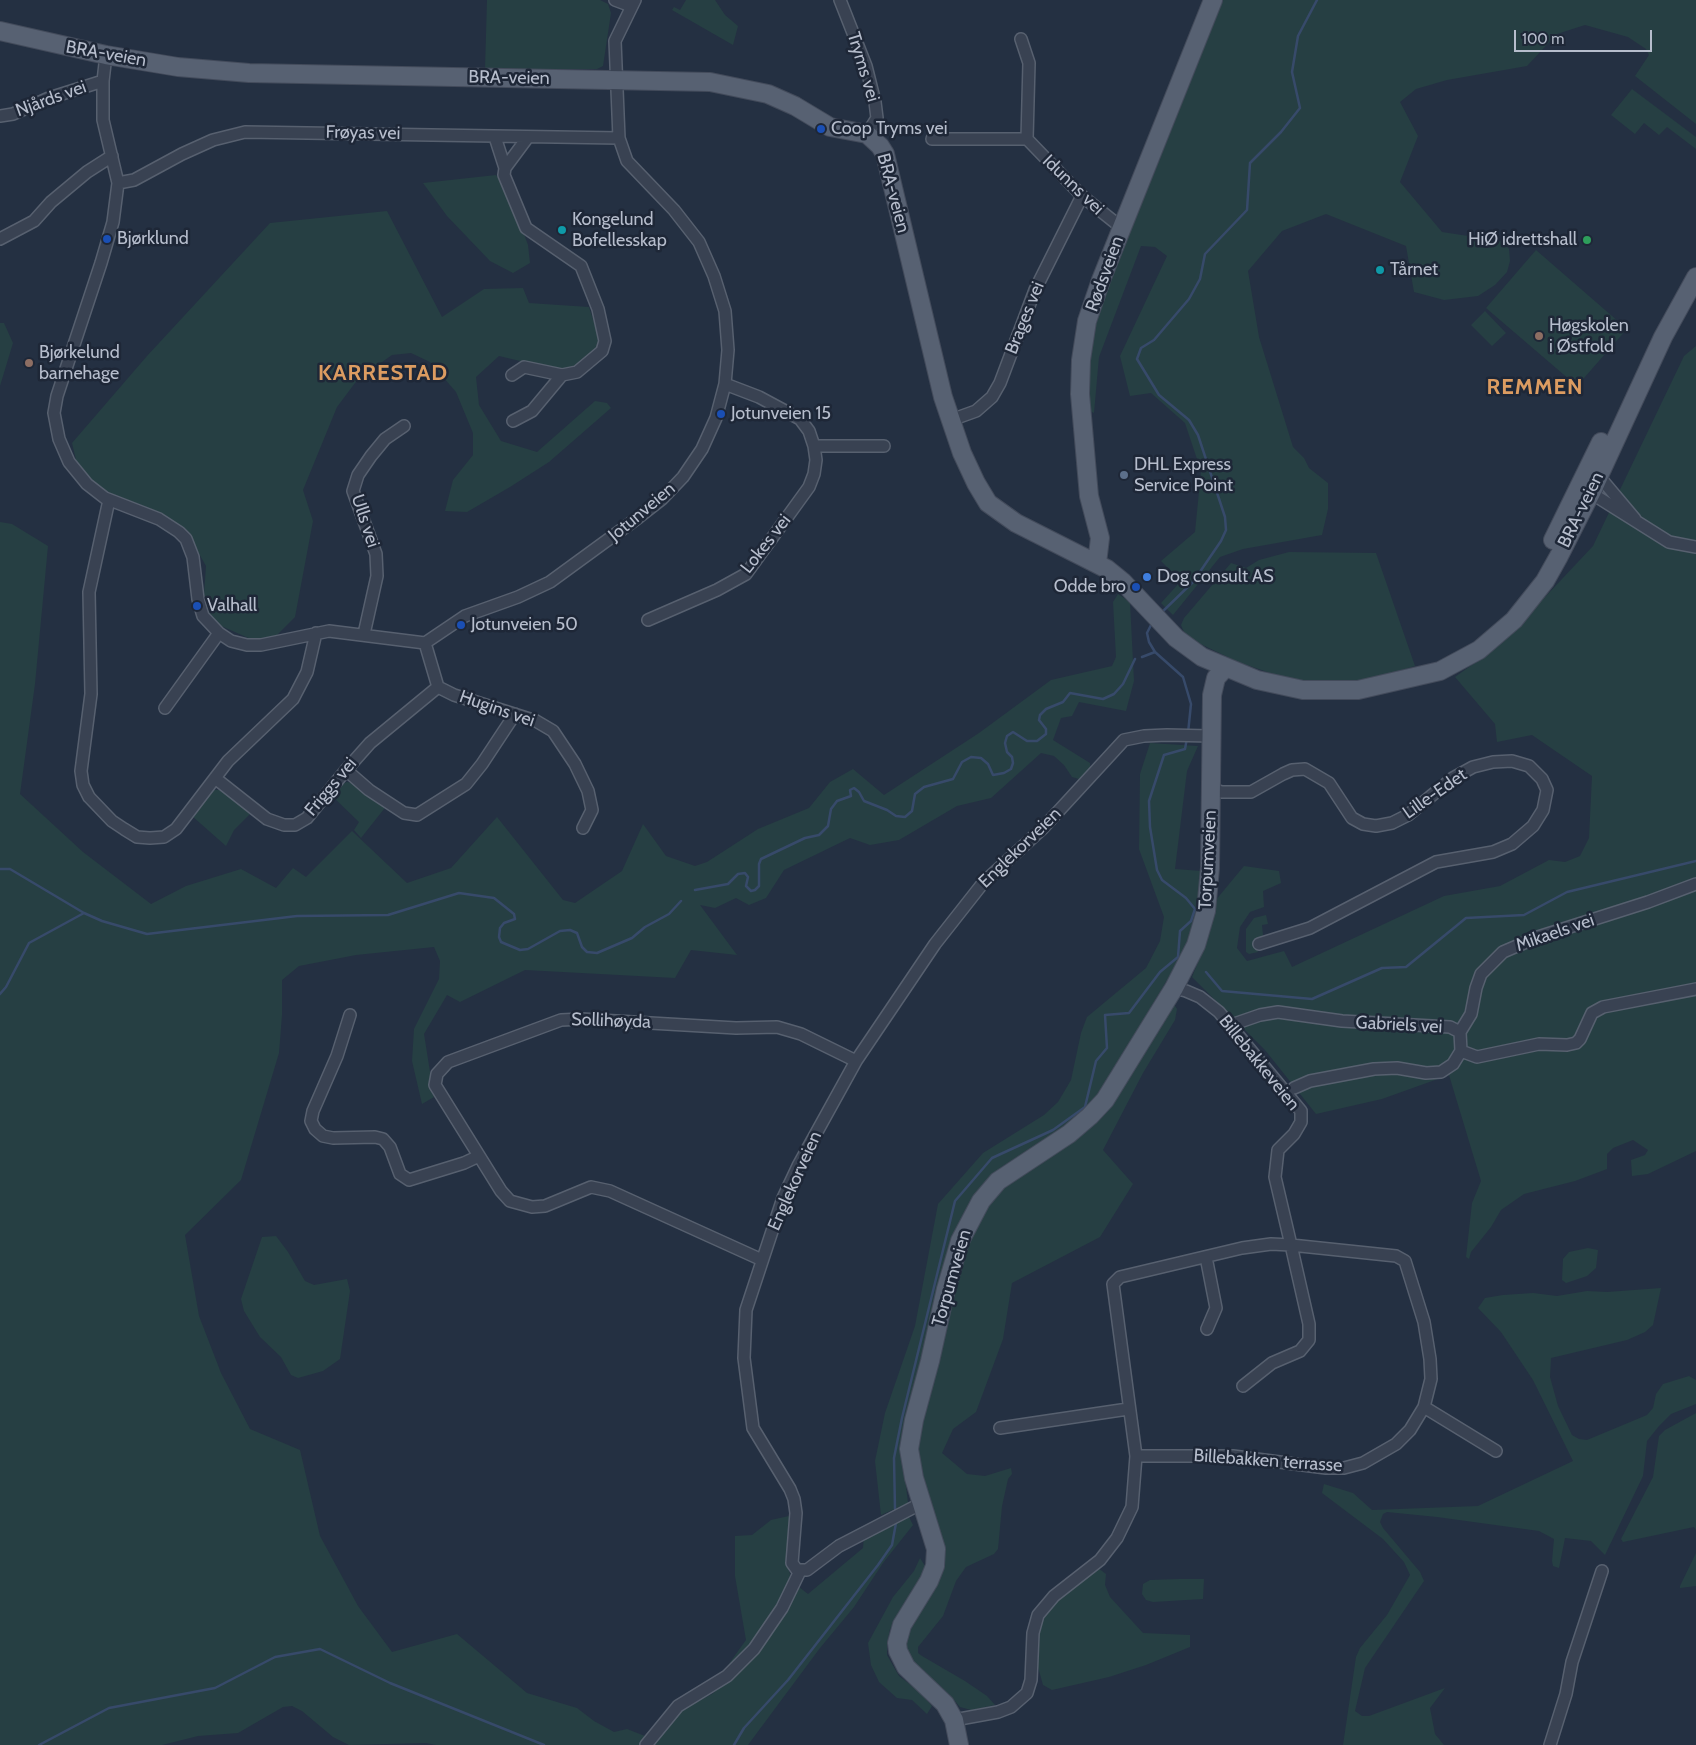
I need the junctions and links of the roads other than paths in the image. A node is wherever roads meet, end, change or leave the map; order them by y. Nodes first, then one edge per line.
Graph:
1 (615, 0) edge
2 (840, 0) edge
3 (1213, 0) edge
4 (633, 3) edge
5 (0, 31) edge
6 (1021, 39) dead end
7 (106, 56) junction
8 (616, 80) junction
9 (103, 81) junction
10 (0, 116) edge
11 (867, 134) junction
12 (496, 136) junction
13 (528, 137) junction
14 (619, 138) junction
15 (932, 139) dead end
16 (1027, 139) junction
17 (112, 156) junction
18 (505, 168) junction
19 (118, 183) junction
20 (1082, 196) junction
21 (1122, 228) junction
22 (0, 239) edge
23 (1696, 270) edge
24 (1696, 277) edge
25 (512, 375) dead end
26 (562, 375) junction
27 (725, 384) junction
28 (951, 420) junction
29 (513, 421) dead end
30 (404, 426) dead end
31 (814, 446) junction
32 (884, 446) dead end
33 (1590, 483) junction
34 (109, 500) junction
35 (1635, 519) junction
36 (1696, 547) edge
37 (1097, 563) junction
38 (648, 620) dead end
39 (219, 633) junction
40 (316, 633) junction
41 (364, 634) junction
42 (425, 643) junction
43 (1225, 668) junction
44 (438, 687) junction
45 (165, 708) dead end
46 (515, 714) junction
47 (1204, 736) junction
48 (346, 770) junction
49 (215, 778) junction
50 (1211, 789) junction
51 (583, 828) dead end
52 (1696, 884) edge
53 (1259, 944) dead end
54 (1174, 988) junction
55 (1696, 989) edge
56 (350, 1015) dead end
57 (1230, 1025) junction
58 (1460, 1032) junction
59 (1461, 1051) junction
60 (856, 1061) junction
61 (1294, 1088) dead end
62 (479, 1156) junction
63 (1291, 1245) junction
64 (1206, 1257) junction
65 (762, 1260) junction
66 (1207, 1330) dead end
67 (1243, 1386) dead end
68 (1424, 1408) junction
69 (1128, 1409) junction
70 (1000, 1428) dead end
71 (1496, 1451) dead end
72 (1136, 1456) junction
73 (922, 1503) junction
74 (800, 1571) junction
75 (1602, 1571) dead end
76 (954, 1720) junction
77 (646, 1745) edge
78 (959, 1745) edge
79 (1550, 1745) edge

1 - 4 street
2 - 11 street, Tryms vei
3 - 21 main road, Rødsveien
4 - 8 street, Jotunveien
5 - 7 main road, BRA-veien
6 - 16 street
7 - 8 main road, BRA-veien
7 - 9 street
8 - 11 main road, BRA-veien
8 - 14 street, Jotunveien
9 - 10 street, Njårds vei
9 - 17 street
11 - 28 main road, BRA-veien
12 - 13 street, Frøyas vei
12 - 18 street
12 - 19 street, Frøyas vei
13 - 14 street, Frøyas vei
13 - 18 street
14 - 27 street, Jotunveien
15 - 16 street
16 - 20 street, Idunns vei
17 - 19 street
17 - 22 street
18 - 26 street
19 - 34 street
20 - 21 street, Idunns vei
20 - 28 street, Brages vei
21 - 37 main road, Rødsveien
23 - 33 main road, BRA-veien
24 - 33 main road, BRA-veien
25 - 26 street
26 - 29 street
27 - 31 street, Lokes vei
27 - 42 street, Jotunveien
28 - 37 main road, BRA-veien
30 - 41 street, Ulls vei
31 - 32 street
31 - 38 street, Lokes vei
33 - 35 street
33 - 35 street
33 - 43 main road, BRA-veien
34 - 39 street
34 - 49 street
35 - 36 street
37 - 43 main road, BRA-veien
39 - 40 street
39 - 45 street
40 - 41 street
40 - 49 street
41 - 42 street
42 - 44 street, Hugins vei
43 - 47 main road, Torpumveien
44 - 46 street, Hugins vei
44 - 48 street, Friggs vei
46 - 48 street
46 - 51 street, Hugins vei
47 - 50 main road, Torpumveien
47 - 60 street, Englekorveien
48 - 49 street, Friggs vei
50 - 53 street, Lille-Edet
50 - 54 main road, Torpumveien
52 - 58 street, Mikaels vei
54 - 57 street, Billebakkeveien
54 - 73 main road, Torpumveien
55 - 59 street
56 - 62 street
57 - 58 street, Gabriels vei
57 - 63 street, Billebakkeveien
58 - 59 street, Gabriels vei
59 - 61 street, Gabriels vei
60 - 62 street, Sollihøyda
60 - 65 street, Englekorveien
62 - 65 street, Sollihøyda
63 - 64 street, Billebakken terrasse
63 - 67 street
63 - 68 street, Billebakken terrasse
64 - 66 street
64 - 69 street, Billebakken terrasse
65 - 74 street, Englekorveien
68 - 71 street
68 - 72 street, Billebakken terrasse
69 - 70 street
69 - 72 street, Billebakken terrasse
72 - 76 street
73 - 74 street
73 - 76 main road, Torpumveien
74 - 77 street
75 - 79 street
76 - 78 main road, Torpumveien

